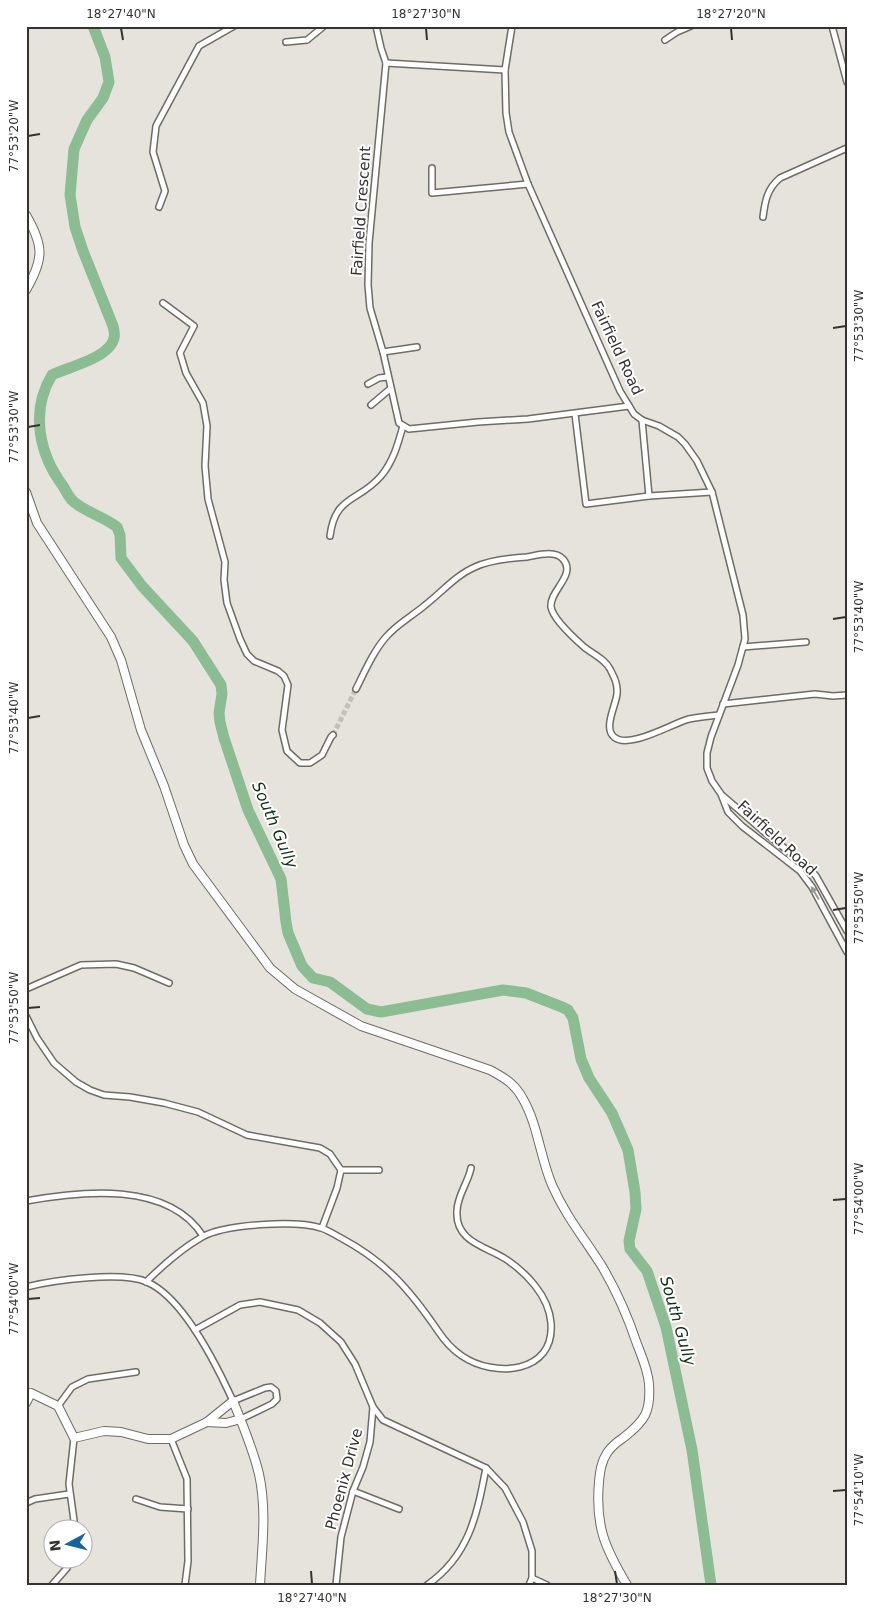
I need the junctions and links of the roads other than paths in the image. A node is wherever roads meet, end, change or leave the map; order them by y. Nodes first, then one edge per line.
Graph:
1 (234, 26) edge
2 (324, 26) edge
3 (376, 26) edge
4 (512, 26) edge
5 (691, 26) edge
6 (832, 26) edge
7 (665, 40) dead end
8 (286, 42) dead end
9 (386, 63) junction
10 (505, 70) junction
11 (847, 82) edge
12 (847, 148) edge
13 (432, 168) dead end
14 (528, 184) junction
15 (159, 207) dead end
16 (26, 215) edge
17 (763, 217) dead end
18 (26, 290) edge
19 (163, 303) dead end
20 (417, 347) dead end
21 (383, 352) junction
22 (387, 377) junction
23 (368, 384) dead end
24 (390, 389) junction
25 (371, 405) dead end
26 (629, 406) junction
27 (575, 414) junction
28 (642, 420) junction
29 (403, 426) junction
30 (26, 492) edge
31 (712, 492) junction
32 (650, 496) junction
33 (330, 536) dead end
34 (806, 642) dead end
35 (743, 647) junction
36 (356, 689) tunnel mouth
37 (847, 695) edge
38 (723, 704) junction
39 (719, 715) junction
40 (333, 734) tunnel mouth
41 (721, 794) junction
42 (847, 931) edge
43 (847, 952) edge
44 (169, 983) dead end
45 (26, 989) edge
46 (26, 1016) edge
47 (472, 1168) dead end
48 (341, 1170) junction
49 (379, 1170) dead end
50 (26, 1201) edge
51 (322, 1228) junction
52 (203, 1236) junction
53 (146, 1282) junction
54 (26, 1287) edge
55 (195, 1330) junction
56 (136, 1372) dead end
57 (28, 1392) edge
58 (233, 1401) junction
59 (26, 1403) edge
60 (58, 1406) junction
61 (373, 1406) junction
62 (240, 1419) junction
63 (207, 1422) junction
64 (74, 1438) junction
65 (170, 1439) junction
66 (486, 1468) junction
67 (353, 1492) junction
68 (69, 1494) junction
69 (136, 1499) dead end
70 (26, 1503) edge
71 (188, 1509) junction
72 (399, 1509) dead end
73 (73, 1518) edge
74 (67, 1568) edge
75 (532, 1578) junction
76 (52, 1585) edge
77 (185, 1585) edge
78 (260, 1585) edge
79 (336, 1585) edge
80 (426, 1585) edge
81 (529, 1585) edge
82 (547, 1585) edge
83 (627, 1585) edge

1 - 15 street
2 - 8 street
3 - 9 street
4 - 10 street, Fairfield Road
5 - 7 street
6 - 11 street
9 - 10 street
9 - 21 street, Fairfield Crescent
10 - 14 street, Fairfield Road
12 - 17 street
13 - 14 street
14 - 26 street, Fairfield Road
16 - 18 main road
19 - 40 street
20 - 21 street
21 - 22 street, Fairfield Crescent
22 - 23 street
22 - 24 street, Fairfield Crescent
24 - 25 street
24 - 29 street, Fairfield Crescent
26 - 27 street
26 - 28 street, Fairfield Road
27 - 29 street
27 - 32 street
28 - 31 street, Fairfield Road
28 - 32 street
29 - 33 street
30 - 83 main road
31 - 32 street
31 - 35 street, Fairfield Road
34 - 35 street
35 - 38 street, Fairfield Road
36 - 39 street
37 - 38 street
38 - 39 street, Fairfield Road
39 - 41 street, Fairfield Road
41 - 42 street, Fairfield Road
43 -> 41 street, Fairfield Road
44 - 45 street
46 - 48 street
47 - 51 street
48 - 49 street
48 - 51 street
50 - 52 street
51 - 52 street
52 - 53 street
53 - 54 street
53 - 55 street
55 - 58 street
55 - 61 street, Phoenix Drive
56 - 60 street
57 - 59 main road
57 - 60 main road
58 - 62 main road
58 - 62 street
58 - 63 main road
60 - 64 main road
61 - 66 street
61 - 67 street, Phoenix Drive
62 - 63 main road
62 - 78 main road
63 - 65 main road
64 - 65 main road
64 - 68 street
65 - 71 street
66 - 75 street
66 - 80 street
67 - 72 street
67 - 79 street, Phoenix Drive
68 - 70 street
68 - 73 street
69 - 71 street
71 - 77 street
74 - 76 street
75 - 81 street
75 - 82 street

